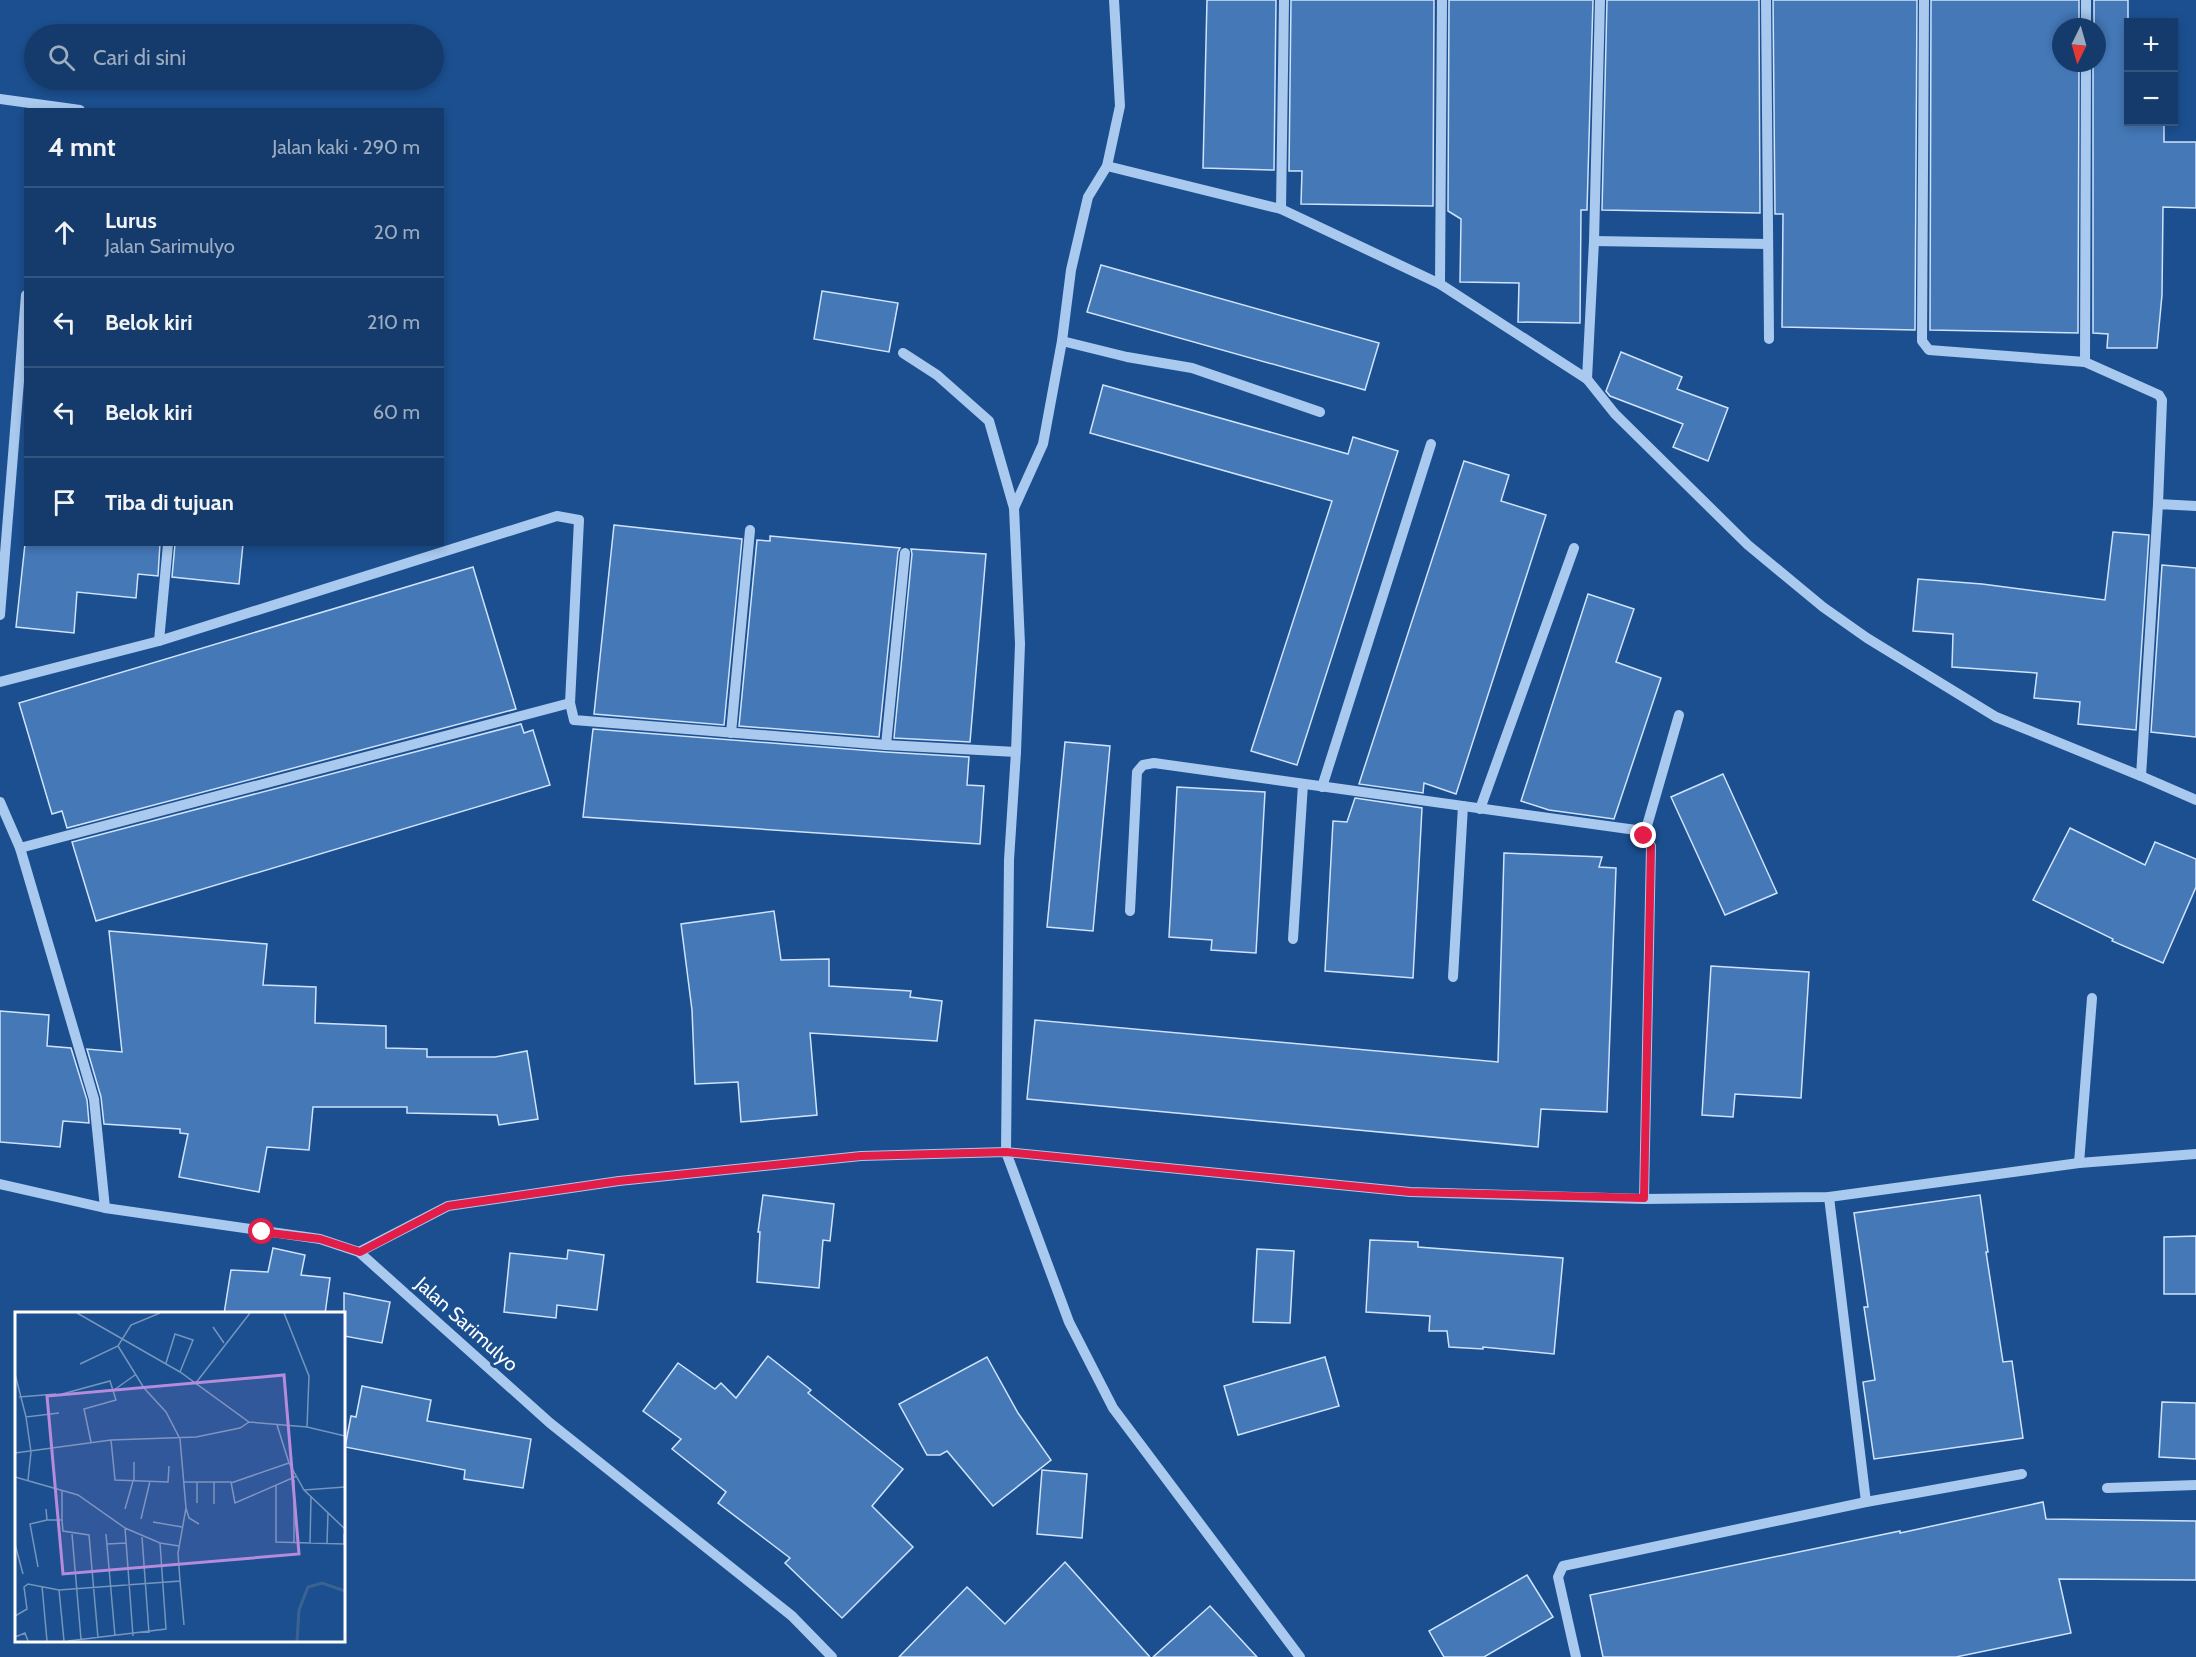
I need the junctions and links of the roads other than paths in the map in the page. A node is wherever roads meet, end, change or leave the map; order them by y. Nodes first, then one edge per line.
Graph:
1 (1114, 0) edge
2 (1284, 0) edge
3 (1442, 0) edge
4 (1600, 0) edge
5 (1766, 0) edge
6 (1924, 0) edge
7 (2086, 0) edge
8 (2086, 18) edge
9 (2086, 72) edge
10 (0, 99) edge
11 (40, 108) edge
12 (1107, 166) junction
13 (1281, 209) junction
14 (1594, 241) junction
15 (1768, 244) junction
16 (1440, 284) junction
17 (24, 320) edge
18 (1769, 339) dead end
19 (1062, 342) junction
20 (903, 353) dead end
21 (2085, 362) junction
22 (1587, 379) junction
23 (1320, 412) dead end
24 (1431, 444) dead end
25 (2158, 504) junction
26 (2196, 506) edge
27 (1014, 508) junction
28 (750, 530) dead end
29 (168, 546) edge
30 (1574, 548) dead end
31 (905, 554) dead end
32 (0, 615) edge
33 (159, 641) junction
34 (0, 682) edge
35 (570, 703) junction
36 (1679, 715) dead end
37 (731, 733) junction
38 (886, 745) junction
39 (1016, 752) junction
40 (2141, 776) junction
41 (1303, 784) junction
42 (1322, 787) junction
43 (2196, 800) edge
44 (0, 802) edge
45 (1463, 806) junction
46 (1480, 808) junction
47 (1644, 836) junction
48 (20, 848) junction
49 (1130, 911) dead end
50 (1293, 939) dead end
51 (1453, 977) dead end
52 (2092, 998) dead end
53 (1006, 1152) junction
54 (2196, 1154) edge
55 (2079, 1163) junction
56 (0, 1184) edge
57 (1829, 1197) junction
58 (1644, 1198) junction
59 (105, 1208) junction
60 (360, 1252) junction
61 (2022, 1474) dead end
62 (2196, 1485) edge
63 (2107, 1488) dead end
64 (1866, 1502) junction
65 (822, 1648) junction
66 (1574, 1656) edge
67 (814, 1657) edge
68 (832, 1657) edge
69 (1299, 1657) edge

1 - 12 street
2 - 13 street
3 - 16 street
4 - 14 street
5 - 15 street
6 - 21 street
7 - 8 street
9 - 21 street
10 - 11 street
12 - 13 street
12 - 19 street
13 - 16 street
14 - 15 street
14 - 22 street
15 - 18 street
16 - 22 street
17 - 32 street
19 - 23 street
19 - 27 street
20 - 27 street
21 - 25 street
22 - 40 street
24 - 42 street
25 - 26 street
25 - 40 street
27 - 39 street
28 - 37 street
29 - 33 street
30 - 46 street
31 - 38 street
33 - 34 street
33 - 35 street
35 - 37 street
35 - 48 street
36 - 47 street
37 - 38 street
38 - 39 street
39 - 53 street
40 - 43 street
41 - 42 street
41 - 49 street
41 - 50 street
42 - 45 street
44 - 48 street
45 - 46 street
45 - 51 street
46 - 47 street
47 - 58 street
48 - 59 street
52 - 55 street
53 - 58 street
53 - 60 street
53 - 69 street
54 - 55 street
55 - 57 street
56 - 59 street, Jalan Sarimulyo
57 - 58 street
57 - 64 street
59 - 60 street, Jalan Sarimulyo
60 - 65 street, Jalan Sarimulyo
61 - 64 street
62 - 63 street
64 - 66 street
65 - 67 street
65 - 68 street, Jalan Sarimulyo

